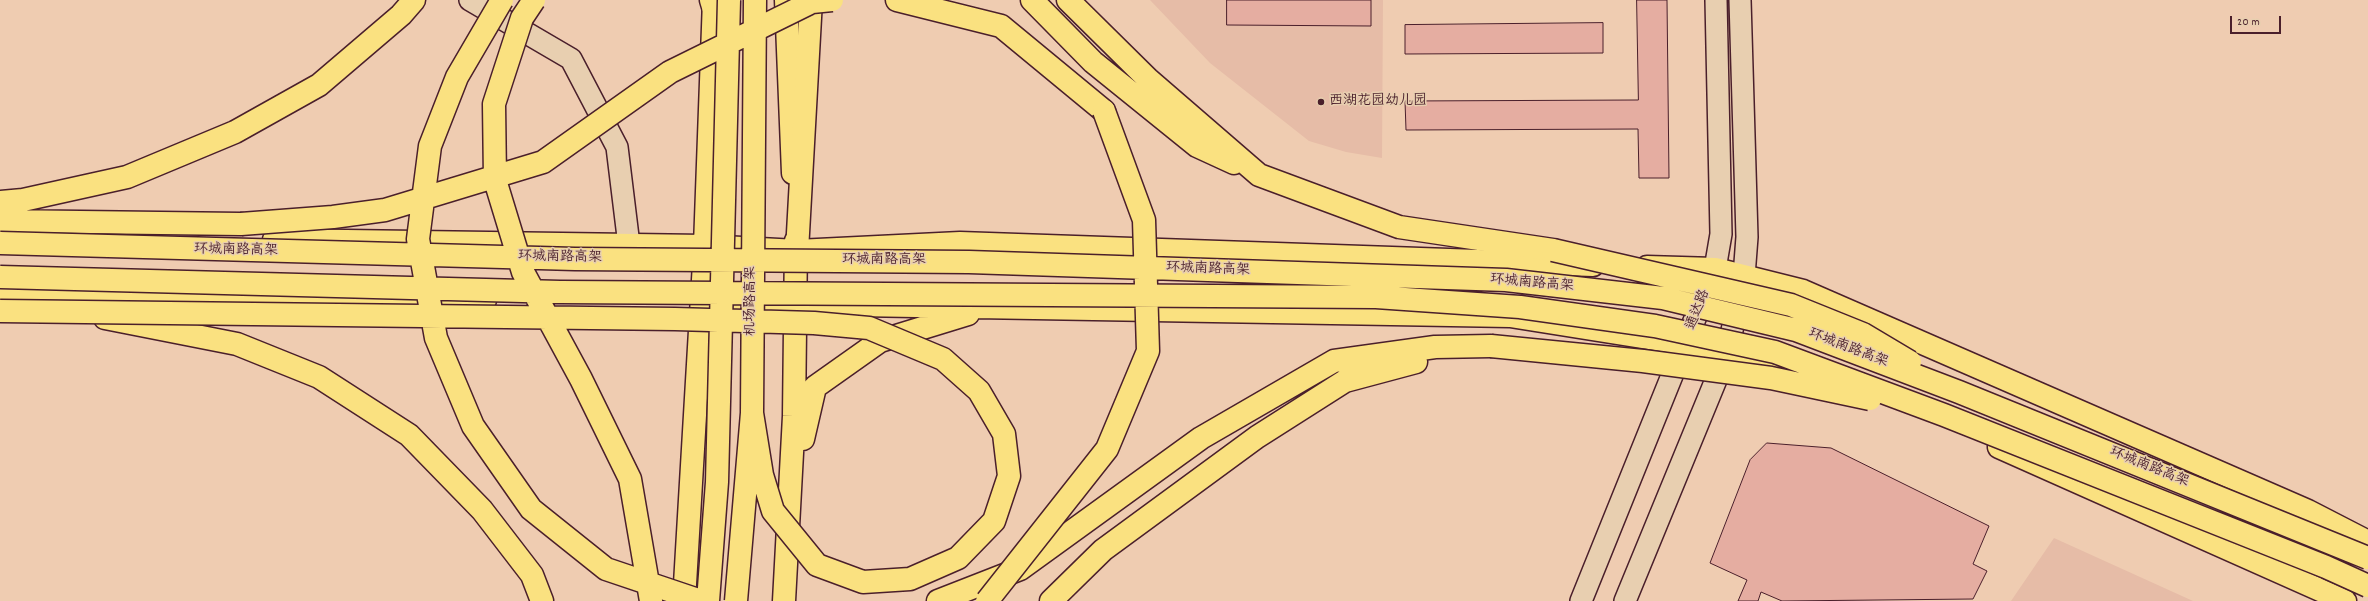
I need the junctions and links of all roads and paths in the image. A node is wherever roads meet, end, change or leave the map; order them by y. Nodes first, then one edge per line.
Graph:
1 (414, 0) edge
2 (470, 0) edge
3 (502, 0) edge
4 (534, 0) edge
5 (755, 0) edge
6 (786, 0) edge
7 (811, 0) edge
8 (832, 0) edge
9 (897, 0) edge
10 (1032, 0) edge
11 (1068, 0) edge
12 (1716, 0) edge
13 (1740, 0) edge
14 (717, 3) edge
15 (1259, 175) junction
16 (0, 202) edge
17 (0, 221) edge
18 (0, 236) edge
19 (0, 243) edge
20 (629, 245) junction
21 (705, 246) junction
22 (797, 251) junction
23 (1715, 269) junction
24 (1744, 276) junction
25 (0, 277) edge
26 (0, 298) edge
27 (702, 302) junction
28 (796, 306) junction
29 (989, 308) junction
30 (0, 310) edge
31 (75, 312) junction
32 (1686, 344) junction
33 (1491, 346) junction
34 (1727, 354) junction
35 (1959, 392) junction
36 (752, 413) junction
37 (1944, 415) junction
38 (789, 501) junction
39 (2368, 542) edge
40 (2368, 558) edge
41 (2368, 586) edge
42 (542, 601) edge
43 (651, 601) edge
44 (684, 601) edge
45 (701, 601) edge
46 (708, 601) edge
47 (736, 601) edge
48 (784, 601) edge
49 (938, 601) edge
50 (987, 601) edge
51 (1051, 601) edge
52 (1580, 601) edge
53 (1625, 601) edge
54 (2345, 601) edge

1 - 16 main road
2 - 20 street
3 - 45 main road, bridge
4 - 43 main road, bridge
5 - 36 main road, 机场路高架, bridge
6 - 22 main road
7 - 22 main road
8 - 17 main road, bridge
9 - 50 main road, bridge
10 - 15 main road
11 - 15 main road
12 - 23 street, 通达路
13 - 24 street
14 - 21 main road
14 - 46 main road, bridge
15 - 35 main road, bridge
18 - 20 main road
19 - 35 main road, 环城南路高架, bridge
20 - 21 main road
21 - 22 main road
21 - 27 main road
22 - 23 main road
22 - 28 main road
23 - 24 main road
23 - 32 street, 通达路
24 - 34 street
24 - 39 main road
25 - 37 main road, 环城南路高架, bridge
26 - 27 main road
27 - 28 main road
27 - 44 main road
28 - 29 main road
28 - 38 main road
29 - 32 main road
29 - 38 main road
30 - 31 main road, bridge
31 - 36 main road, bridge
31 - 42 main road, bridge
32 - 34 main road
32 - 52 street, 通达路
33 - 37 main road, bridge
33 - 49 main road, bridge
33 - 51 main road
34 - 53 street
34 - 54 main road
35 - 40 main road, 环城南路高架, bridge
36 - 47 main road, 机场路高架, bridge
37 - 41 main road, 环城南路高架, bridge
38 - 48 main road

